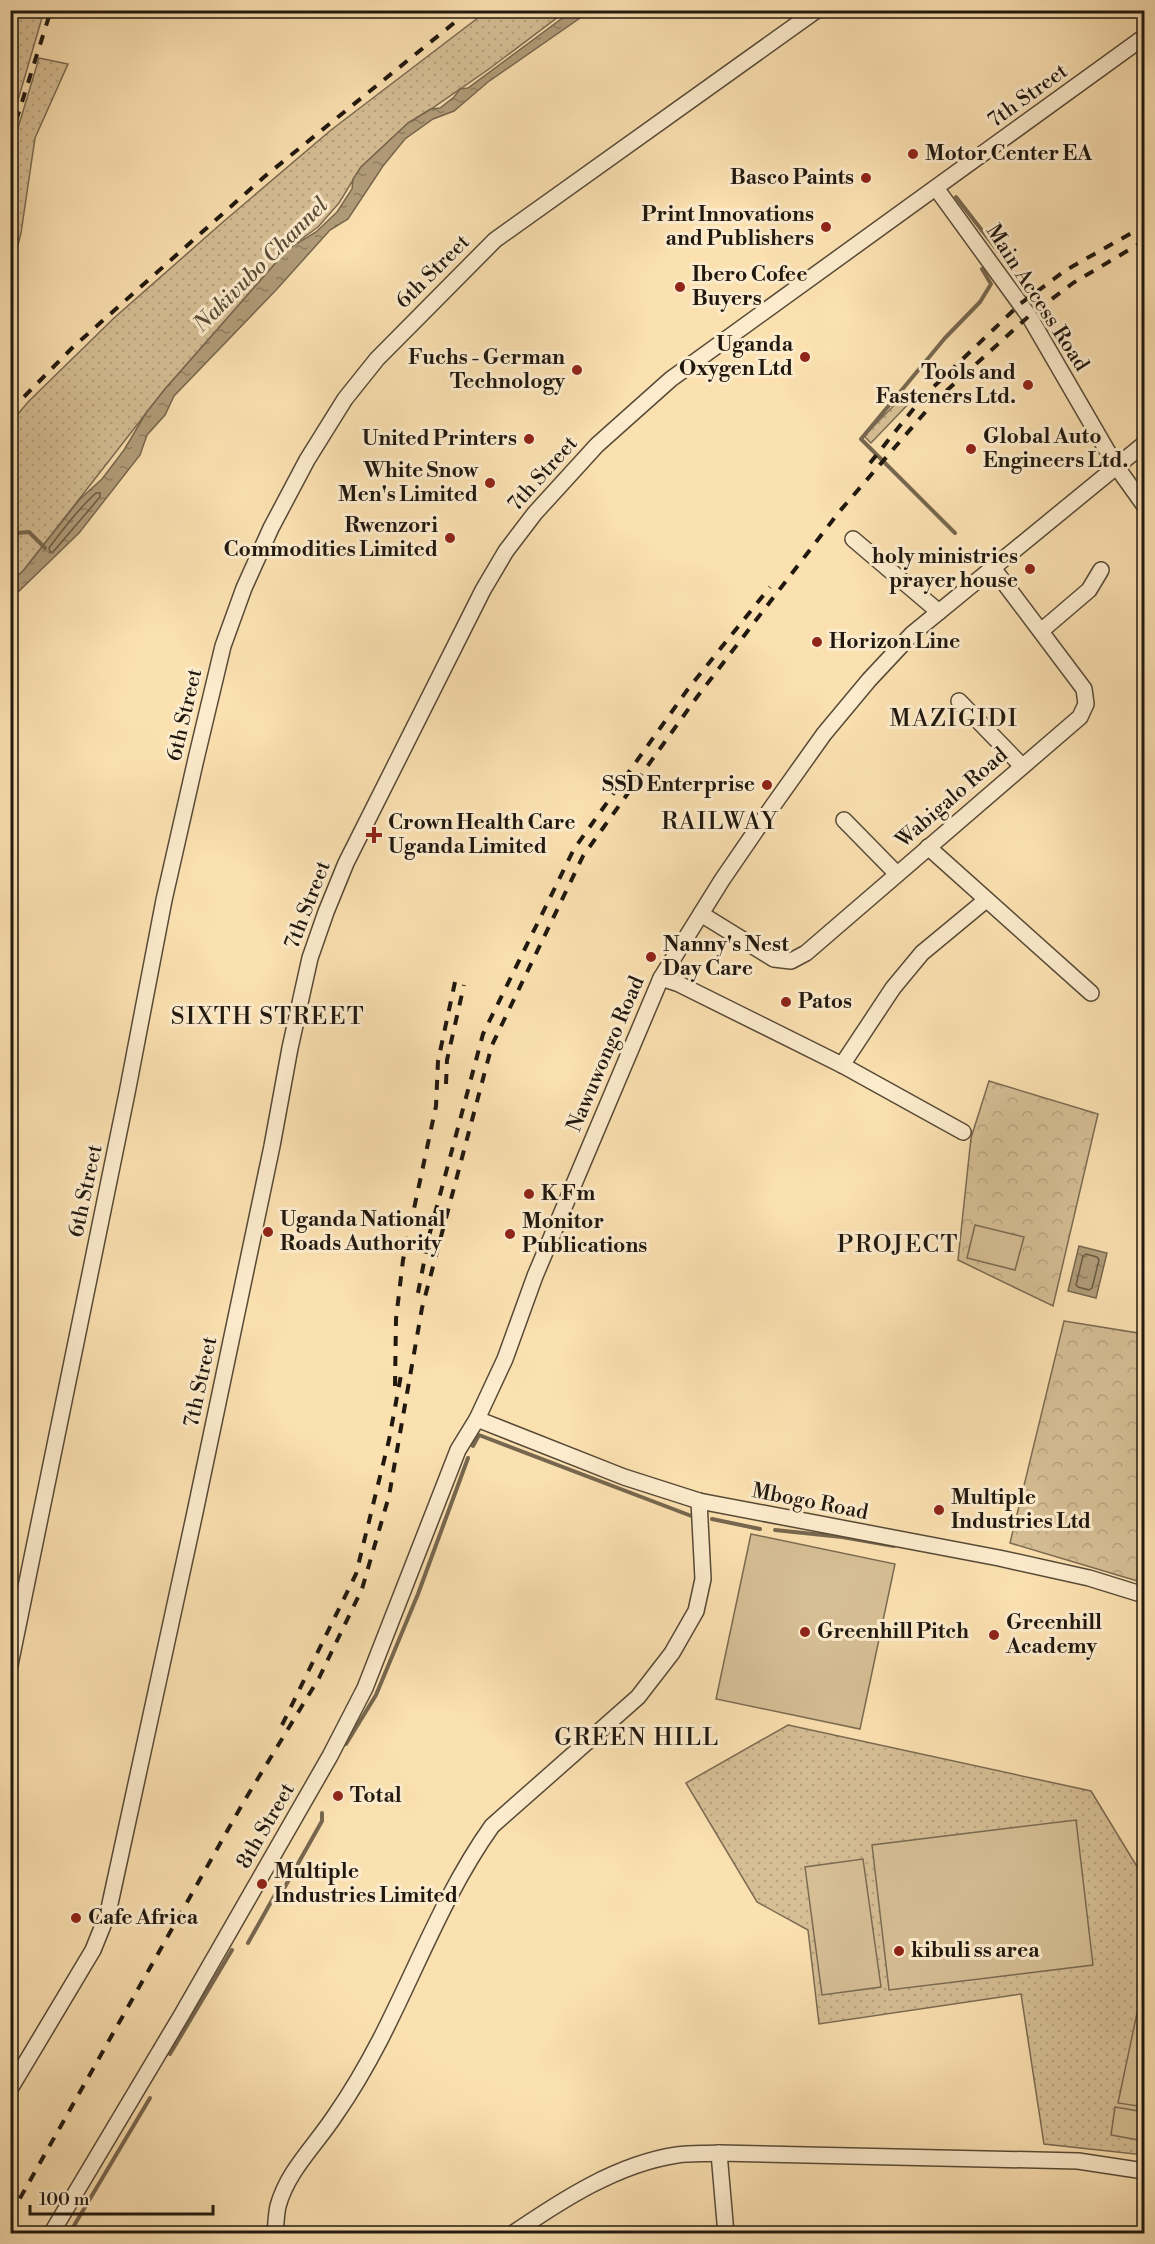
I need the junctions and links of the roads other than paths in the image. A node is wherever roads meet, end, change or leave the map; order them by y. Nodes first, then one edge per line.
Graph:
1 (817, 10) edge
2 (1144, 37) edge
3 (936, 188) junction
4 (1144, 444) edge
5 (1116, 466) junction
6 (1144, 505) edge
7 (853, 539) dead end
8 (993, 568) junction
9 (1101, 570) dead end
10 (939, 612) junction
11 (1041, 631) junction
12 (959, 701) dead end
13 (1022, 766) junction
14 (844, 820) dead end
15 (928, 847) junction
16 (897, 873) junction
17 (987, 900) junction
18 (701, 914) junction
19 (661, 978) junction
20 (1091, 993) dead end
21 (842, 1065) junction
22 (963, 1132) dead end
23 (477, 1419) junction
24 (699, 1501) junction
25 (1144, 1595) edge
26 (10, 1665) edge
27 (10, 2089) edge
28 (719, 2153) junction
29 (1144, 2171) edge
30 (51, 2234) edge
31 (274, 2234) edge
32 (512, 2234) edge
33 (726, 2234) edge

1 - 26 street, 6th Street
2 - 3 street, 7th Street
3 - 5 street, Main Access Road
3 - 27 street, 7th Street
4 - 5 street, Nawuwongo Road
5 - 6 street, Main Access Road
5 - 8 street, Nawuwongo Road
7 - 10 street
8 - 10 street, Nawuwongo Road
8 - 11 street, Wabigalo Road
9 - 11 street
10 - 18 street, Nawuwongo Road
11 - 13 street, Wabigalo Road
12 - 13 street
13 - 15 street, Wabigalo Road
14 - 16 street
15 - 16 street, Wabigalo Road
15 - 17 street
16 - 18 street, Wabigalo Road
17 - 20 street
17 - 21 street
18 - 19 street, Nawuwongo Road
19 - 21 street
19 - 23 street, Nawuwongo Road
21 - 22 street
23 - 24 street, Mbogo Road
23 - 30 street, 8th Street
24 - 25 street, Mbogo Road
24 - 31 street
28 - 29 street
28 - 32 street
28 - 33 street

